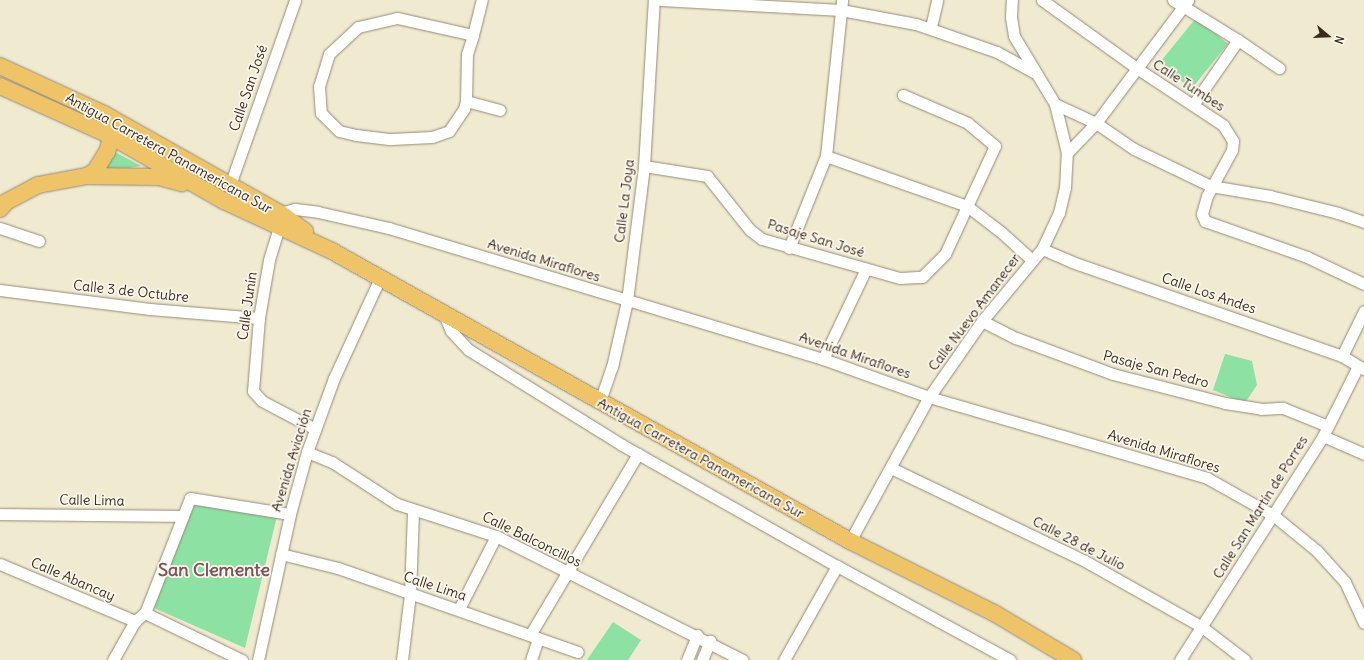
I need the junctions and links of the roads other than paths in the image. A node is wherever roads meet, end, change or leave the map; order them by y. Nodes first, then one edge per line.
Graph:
1 (295, 0) edge
2 (482, 0) edge
3 (654, 0) edge
4 (661, 0) edge
5 (937, 0) edge
6 (1012, 0) edge
7 (1042, 0) edge
8 (1173, 0) edge
9 (751, 3) edge
10 (1185, 4) edge
11 (842, 5) edge
12 (931, 27) junction
13 (472, 35) junction
14 (1238, 40) junction
15 (0, 66) edge
16 (1279, 68) dead end
17 (1138, 69) junction
18 (1035, 73) junction
19 (0, 86) edge
20 (903, 95) dead end
21 (466, 101) junction
22 (1055, 104) junction
23 (1193, 105) junction
24 (500, 110) dead end
25 (104, 114) junction
26 (1096, 124) junction
27 (109, 135) junction
28 (1067, 153) junction
29 (826, 156) junction
30 (644, 166) junction
31 (87, 176) junction
32 (230, 185) junction
33 (1211, 186) junction
34 (201, 187) junction
35 (967, 206) junction
36 (0, 209) edge
37 (280, 220) junction
38 (1364, 222) edge
39 (0, 228) edge
40 (39, 241) dead end
41 (789, 248) junction
42 (1042, 248) junction
43 (1032, 260) junction
44 (866, 269) junction
45 (380, 278) junction
46 (1364, 284) edge
47 (0, 290) edge
48 (627, 301) junction
49 (1364, 311) edge
50 (444, 314) junction
51 (259, 318) junction
52 (982, 321) junction
53 (1342, 356) junction
54 (823, 358) junction
55 (1361, 368) edge
56 (929, 397) junction
57 (600, 401) junction
58 (315, 429) junction
59 (1325, 431) junction
60 (307, 452) junction
61 (638, 454) junction
62 (1364, 454) edge
63 (891, 468) junction
64 (413, 511) junction
65 (0, 514) edge
66 (290, 514) junction
67 (1273, 515) junction
68 (183, 516) junction
69 (496, 536) junction
70 (850, 541) junction
71 (281, 554) junction
72 (0, 564) edge
73 (836, 566) junction
74 (567, 572) junction
75 (410, 594) junction
76 (459, 609) junction
77 (145, 613) junction
78 (135, 621) junction
79 (1364, 623) edge
80 (1202, 627) junction
81 (697, 635) junction
82 (534, 637) junction
83 (710, 641) junction
84 (578, 652) dead end
85 (113, 660) edge
86 (242, 660) edge
87 (258, 660) edge
88 (402, 660) edge
89 (531, 660) edge
90 (687, 660) edge
91 (702, 660) edge
92 (743, 660) edge
93 (784, 660) edge
94 (1010, 660) edge
95 (1073, 660) edge
96 (1180, 660) edge
97 (1245, 660) edge

1 - 32 street, Calle San José
2 - 13 street
3 - 30 street, Calle La Joya
4 - 9 street
5 - 12 street
6 - 18 street
7 - 17 street, Calle Tumbes
8 - 10 street
9 - 11 street
10 - 14 street
10 - 17 street
11 - 12 street
11 - 29 street
12 - 18 street
13 - 21 street
13 - 21 street
14 - 16 street
14 - 23 street
15 - 25 highway, Antigua Carretera Panamericana Sur
17 - 23 street, Calle Tumbes
17 - 26 street
18 - 22 street
19 - 27 highway, Antigua Carretera Panamericana Sur
20 - 35 street, Pasaje San José
21 - 24 street
22 - 26 street
22 - 28 street, Calle Nuevo Amanecer
23 - 33 street, Calle Tumbes
25 - 27 highway
25 - 32 highway, Antigua Carretera Panamericana Sur
26 - 28 street
26 - 33 street
27 - 31 highway
27 - 34 highway, Antigua Carretera Panamericana Sur
28 - 42 street, Calle Nuevo Amanecer
29 - 35 street
29 - 41 street
30 - 41 street, Pasaje San José
30 - 48 street, Calle La Joya
31 - 34 highway
31 - 36 highway
32 - 37 highway, Antigua Carretera Panamericana Sur
33 - 38 street
33 - 46 street
34 - 37 highway, Antigua Carretera Panamericana Sur
35 - 43 street
35 - 44 street, Pasaje San José
37 - 45 highway, Antigua Carretera Panamericana Sur
37 - 48 street, Avenida Miraflores
37 - 51 street, Calle Junín
39 - 40 street
41 - 44 street, Pasaje San José
42 - 43 street, Calle Nuevo Amanecer
42 - 53 street, Calle Los Andes
43 - 52 street, Calle Nuevo Amanecer
44 - 54 street
45 - 50 highway, Antigua Carretera Panamericana Sur
45 - 58 street, Avenida Aviación
47 - 51 street, Calle 3 de Octubre
48 - 54 street, Avenida Miraflores
48 - 57 street, Calle La Joya
49 - 53 street
50 - 57 highway, Antigua Carretera Panamericana Sur
50 - 61 street
51 - 58 street, Calle Junín
52 - 56 street, Calle Nuevo Amanecer
52 - 59 street, Pasaje San Pedro
53 - 55 street, Calle Los Andes
54 - 56 street, Avenida Miraflores
55 - 59 street, Calle San Martín de Porres
56 - 63 street, Calle Nuevo Amanecer
56 - 67 street, Avenida Miraflores
57 - 70 highway, Antigua Carretera Panamericana Sur
58 - 60 street, Avenida Aviación
59 - 62 street, Pasaje San Pedro
59 - 67 street, Calle San Martín de Porres
60 - 64 street, Calle Balconcillos
60 - 66 street, Avenida Aviación
61 - 73 street
61 - 74 street
63 - 70 street, Calle Nuevo Amanecer
63 - 80 street, Calle 28 de Julio
64 - 69 street, Calle Balconcillos
64 - 75 street
65 - 68 street, Calle Lima
66 - 68 street
66 - 71 street, Avenida Aviación
67 - 79 street, Avenida Miraflores
67 - 80 street, Calle San Martín de Porres
68 - 77 street
69 - 74 street, Calle Balconcillos
69 - 76 street
70 - 95 highway, Antigua Carretera Panamericana Sur
71 - 75 street, Calle Lima
71 - 87 street, Avenida Aviación
72 - 78 street, Calle Abancay
73 - 93 street
73 - 94 street
74 - 81 street, Calle Balconcillos
74 - 82 street
75 - 76 street, Calle Lima
75 - 88 street
76 - 82 street, Calle Lima
77 - 78 street
77 - 86 street
78 - 85 street
80 - 96 street, Calle San Martín de Porres
80 - 97 street, Calle 28 de Julio
81 - 83 street, Calle Balconcillos
81 - 90 street
82 - 84 street, Calle Lima
82 - 89 street
83 - 91 street
83 - 92 street, Calle Balconcillos

